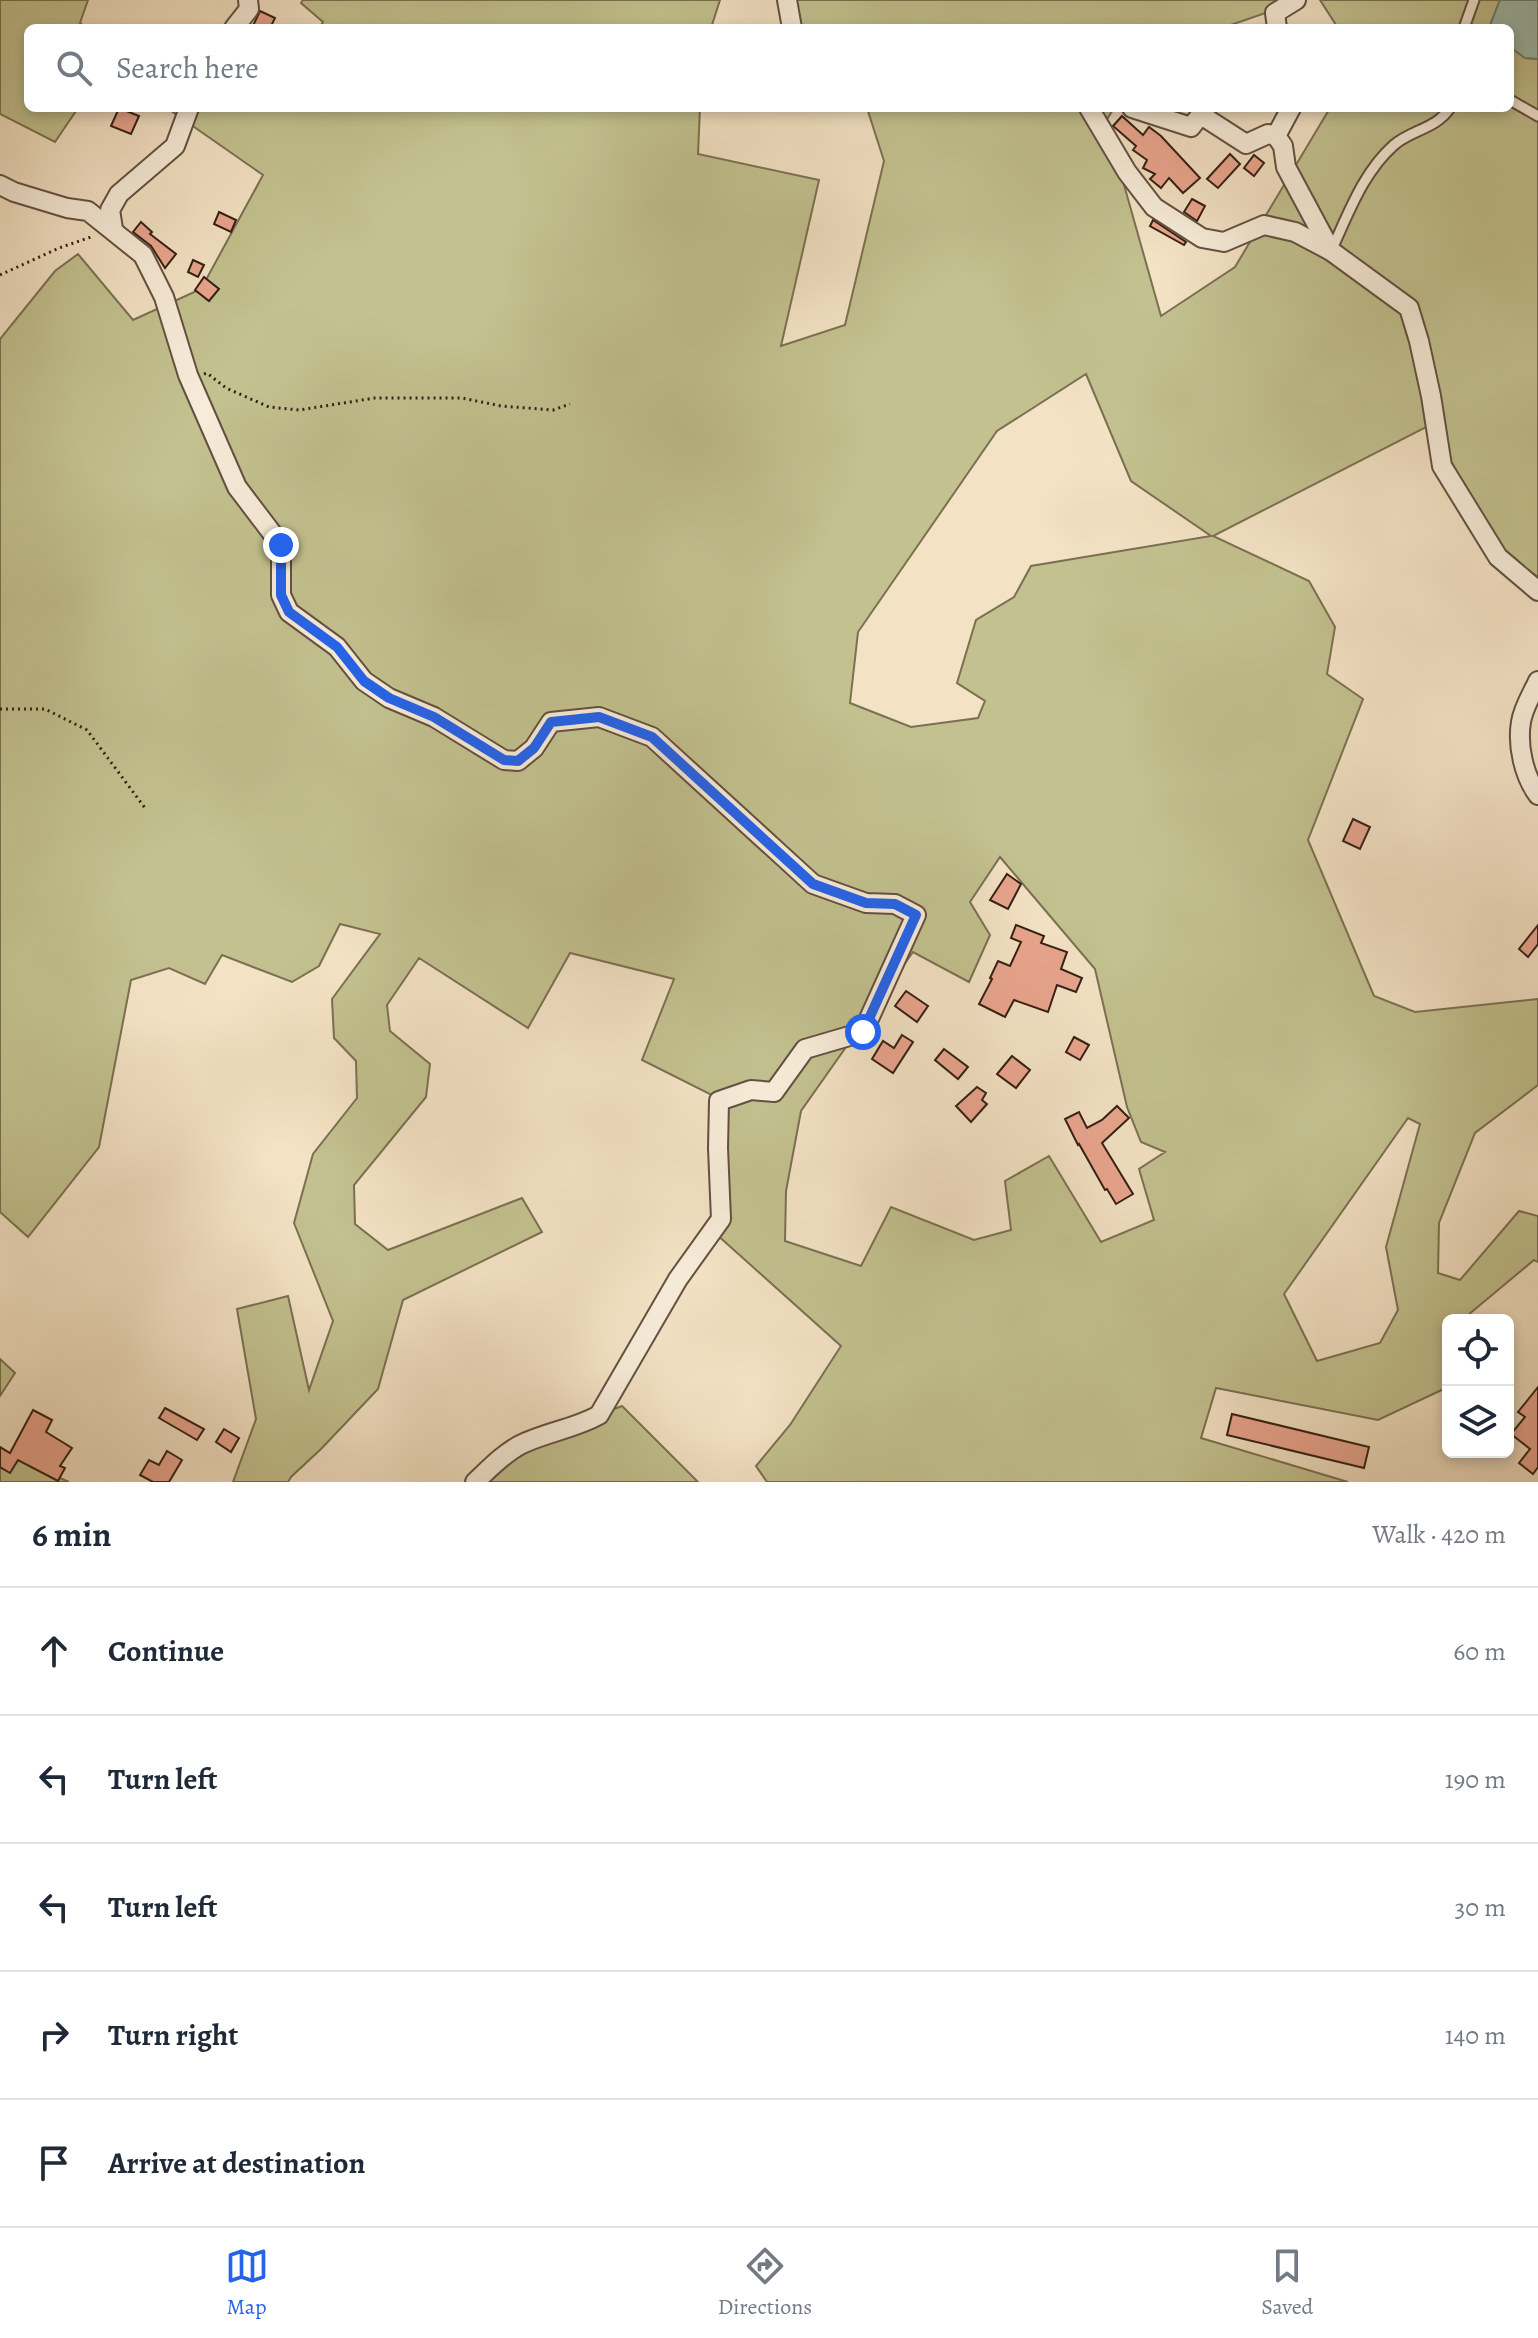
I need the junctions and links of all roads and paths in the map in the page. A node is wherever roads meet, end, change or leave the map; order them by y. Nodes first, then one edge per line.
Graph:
1 (248, 0) edge
2 (787, 0) edge
3 (1296, 0) edge
4 (1474, 0) edge
5 (237, 24) edge
6 (791, 24) edge
7 (1276, 24) edge
8 (1465, 24) edge
9 (1514, 102) edge
10 (188, 112) edge
11 (1091, 112) edge
12 (1144, 112) edge
13 (1203, 112) edge
14 (1205, 112) edge
15 (1289, 112) edge
16 (1447, 112) edge
17 (1538, 116) edge
18 (1276, 136) junction
19 (0, 185) edge
20 (113, 229) junction
21 (1331, 251) junction
22 (0, 275) edge
23 (188, 375) junction
24 (570, 404) dead end
25 (1538, 591) edge
26 (1538, 681) edge
27 (0, 709) edge
28 (1538, 795) edge
29 (145, 808) dead end
30 (475, 1482) edge

1 - 5 street
2 - 6 street
3 - 7 street
4 - 8 lane
9 - 17 lane
10 - 20 street
11 - 21 street
12 - 13 street
14 - 18 street
15 - 18 street
16 - 21 lane
18 - 21 street
19 - 20 street
20 - 22 path
20 - 23 street
21 - 25 street
23 - 24 path
23 - 30 street
26 - 28 street
27 - 29 path

